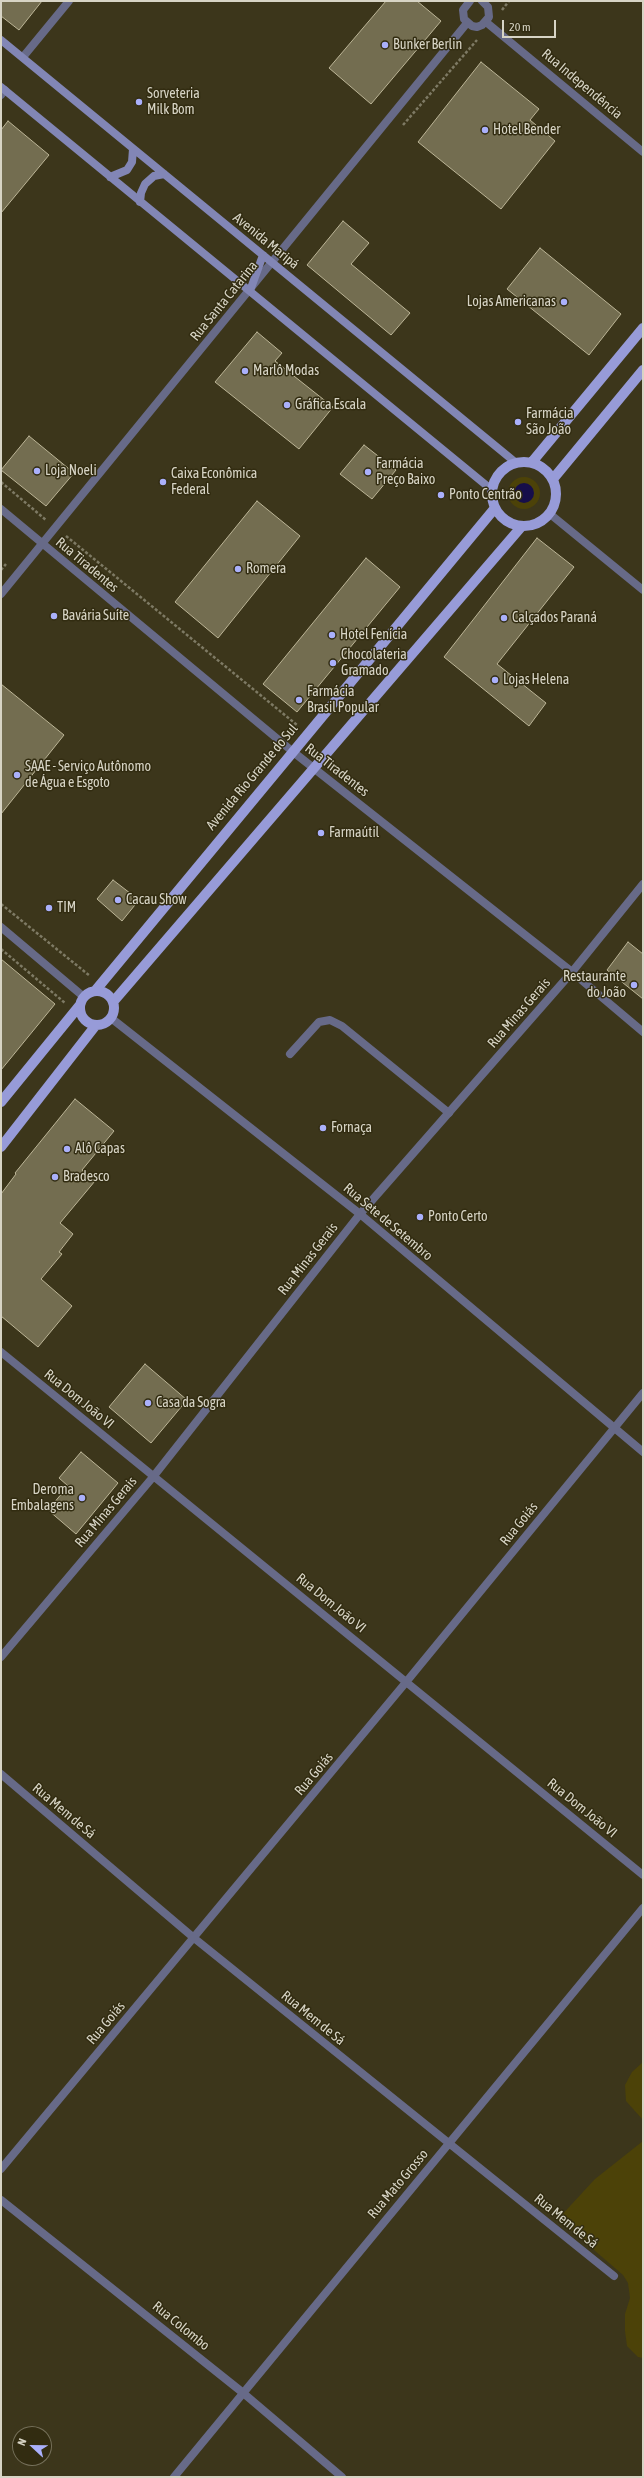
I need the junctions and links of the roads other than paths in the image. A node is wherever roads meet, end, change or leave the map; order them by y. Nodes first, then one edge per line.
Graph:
1 (68, 1) edge
2 (465, 2) edge
3 (484, 2) edge
4 (486, 22) junction
5 (467, 23) junction
6 (1, 40) edge
7 (23, 57) junction
8 (2, 91) edge
9 (133, 149) junction
10 (643, 152) edge
11 (164, 174) junction
12 (110, 177) junction
13 (140, 202) junction
14 (262, 255) junction
15 (272, 263) junction
16 (250, 289) junction
17 (643, 328) edge
18 (643, 370) edge
19 (515, 462) junction
20 (532, 462) junction
21 (553, 479) junction
22 (492, 490) junction
23 (495, 508) junction
24 (1, 509) edge
25 (550, 514) junction
26 (522, 526) junction
27 (42, 544) junction
28 (643, 590) edge
29 (1, 594) edge
30 (292, 751) junction
31 (315, 769) junction
32 (643, 884) edge
33 (1, 927) edge
34 (572, 972) junction
35 (97, 987) junction
36 (113, 1002) junction
37 (79, 1004) junction
38 (111, 1018) junction
39 (96, 1025) junction
40 (643, 1032) edge
41 (290, 1054) dead end
42 (1, 1102) edge
43 (449, 1113) junction
44 (1, 1147) edge
45 (360, 1214) junction
46 (1, 1352) edge
47 (643, 1393) edge
48 (613, 1428) junction
49 (643, 1452) edge
50 (153, 1477) junction
51 (1, 1657) edge
52 (407, 1682) junction
53 (1, 1774) edge
54 (643, 1875) edge
55 (643, 1908) edge
56 (194, 1938) junction
57 (449, 2144) junction
58 (1, 2169) edge
59 (1, 2200) edge
60 (614, 2276) dead end
61 (242, 2392) junction
62 (174, 2477) edge
63 (342, 2477) edge

1 - 7 street
2 - 5 street
3 - 4 street
4 - 5 street
4 - 10 street, Rua Independência
5 - 15 street, Rua Santa Catarina
6 - 7 main road, Avenida Maripá
7 - 9 main road, Avenida Maripá
8 - 12 main road
9 - 11 main road, Avenida Maripá
9 - 12 main road
11 - 13 main road
11 - 14 main road, Avenida Maripá
12 - 13 main road
13 - 16 main road
14 - 15 main road, Avenida Maripá
14 - 16 main road
15 - 16 street, Rua Santa Catarina
15 - 19 main road, Avenida Maripá
16 - 22 main road
16 - 27 street, Rua Santa Catarina
17 - 20 main road
18 - 21 main road
19 - 20 main road
19 - 22 main road
20 - 21 main road
21 - 25 main road
22 - 23 main road
23 - 26 main road
23 - 30 main road, Avenida Rio Grande do Sul
24 - 27 street, Rua Tiradentes
25 - 26 main road
25 - 28 street
26 - 31 main road
27 - 29 street, Rua Santa Catarina
27 - 30 street, Rua Tiradentes
30 - 31 street, Rua Tiradentes
30 - 35 main road, Avenida Rio Grande do Sul
31 - 34 street, Rua Tiradentes
31 - 36 main road
32 - 34 street, Rua Minas Gerais
33 - 37 street
34 - 40 street, Rua Tiradentes
34 - 43 street, Rua Minas Gerais
35 - 36 main road
35 - 37 main road
36 - 38 main road
37 - 39 main road
37 - 42 main road
38 - 39 main road
38 - 45 street, Rua Sete de Setembro
39 - 44 main road
41 - 43 street
43 - 45 street, Rua Minas Gerais
45 - 48 street, Rua Sete de Setembro
45 - 50 street, Rua Minas Gerais
46 - 50 street, Rua Dom João VI
47 - 48 street, Rua Goiás
48 - 49 street, Rua Sete de Setembro
48 - 52 street, Rua Goiás
50 - 51 street, Rua Minas Gerais
50 - 52 street, Rua Dom João VI
52 - 54 street, Rua Dom João VI
52 - 56 street, Rua Goiás
53 - 56 street, Rua Mem de Sá
55 - 57 street, Rua Mato Grosso
56 - 57 street, Rua Mem de Sá
56 - 58 street, Rua Goiás
57 - 60 street, Rua Mem de Sá
57 - 61 street, Rua Mato Grosso
59 - 61 street, Rua Colombo
61 - 62 street, Rua Mato Grosso
61 - 63 street, Rua Colombo

